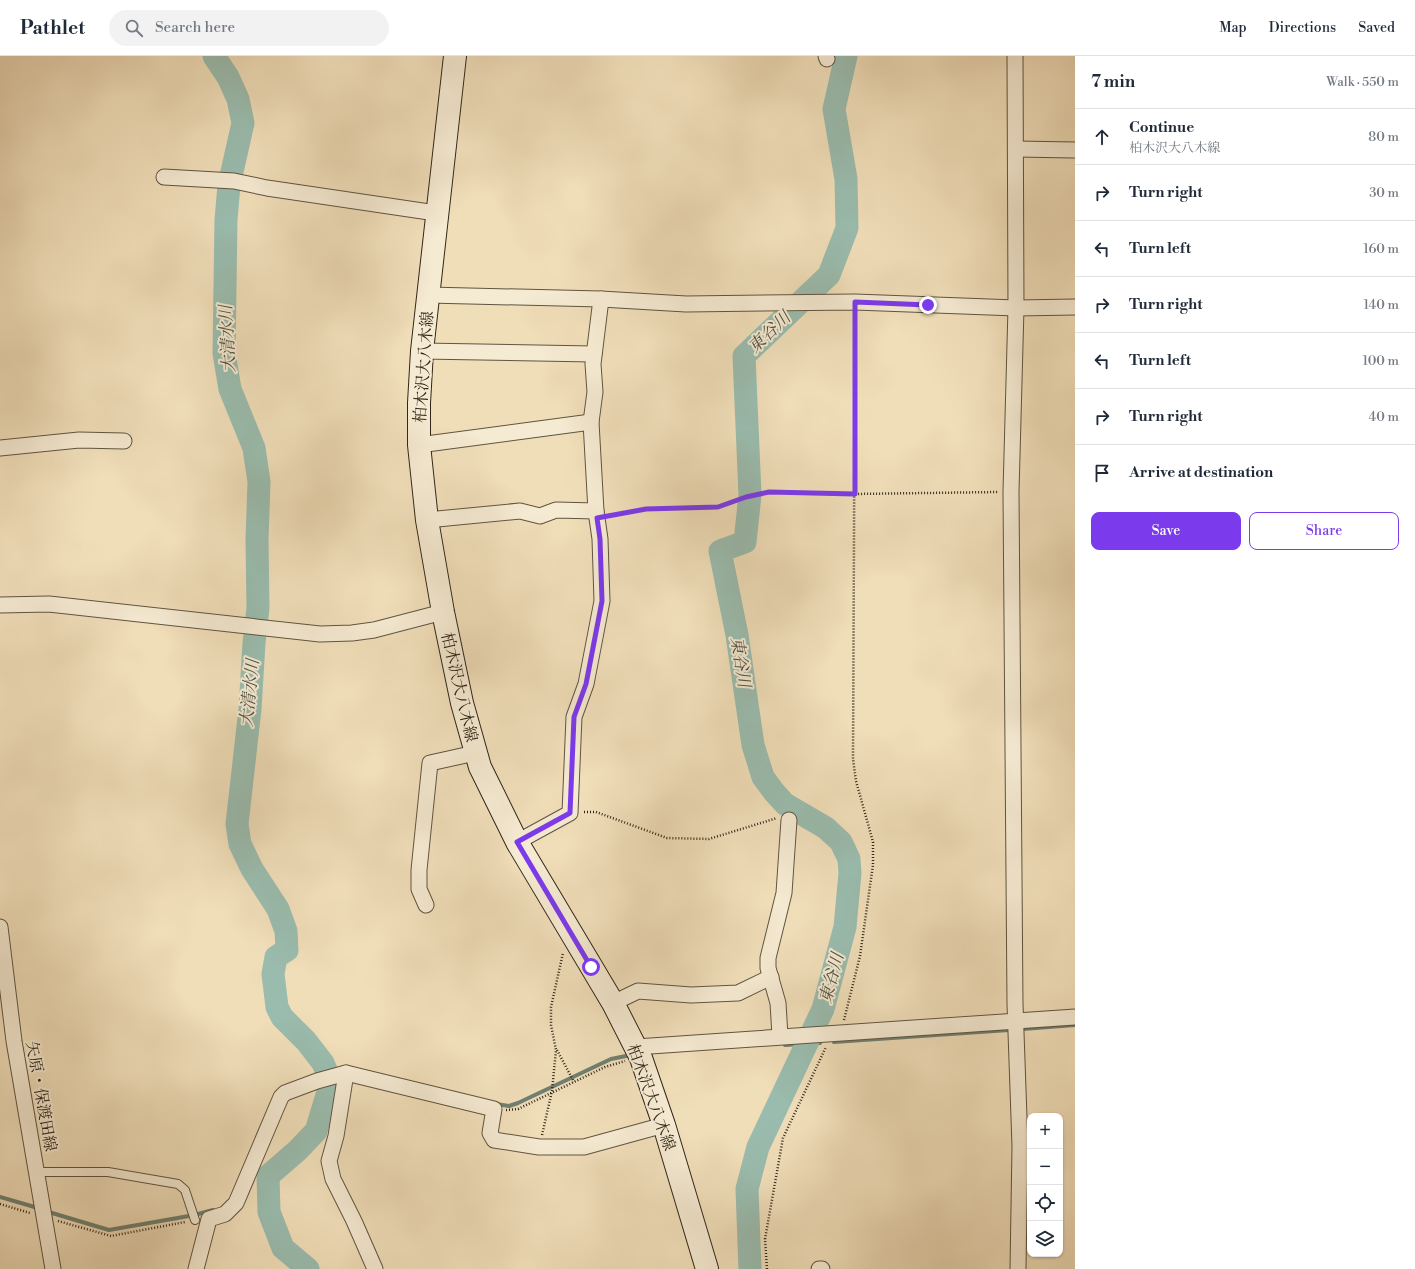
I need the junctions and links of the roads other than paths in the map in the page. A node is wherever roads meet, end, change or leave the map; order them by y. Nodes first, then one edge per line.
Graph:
1 (455, 56) edge
2 (1015, 56) edge
3 (1016, 149) junction
4 (1075, 150) edge
5 (164, 177) dead end
6 (436, 214) junction
7 (428, 295) junction
8 (600, 299) junction
9 (1075, 307) edge
10 (1016, 308) junction
11 (422, 351) junction
12 (594, 354) junction
13 (591, 422) junction
14 (124, 441) dead end
15 (419, 445) junction
16 (0, 448) edge
17 (596, 515) junction
18 (426, 520) junction
19 (0, 605) edge
20 (443, 612) junction
21 (475, 753) junction
22 (789, 820) road end
23 (517, 842) junction
24 (426, 905) dead end
25 (0, 928) edge
26 (771, 977) junction
27 (613, 1003) junction
28 (1075, 1017) edge
29 (1016, 1022) junction
30 (784, 1036) junction
31 (7, 1040) edge
32 (632, 1054) junction
33 (343, 1074) junction
34 (664, 1125) junction
35 (36, 1172) junction
36 (195, 1220) road end
37 (53, 1269) edge
38 (196, 1269) edge
39 (375, 1269) edge
40 (707, 1269) edge
41 (1018, 1269) edge

1 - 6 main road, 柏木沢大八木線
2 - 3 street
3 - 4 street
3 - 10 street
5 - 6 street
6 - 7 main road, 柏木沢大八木線
7 - 8 street
7 - 11 main road, 柏木沢大八木線
8 - 10 street
8 - 12 street
9 - 10 street
10 - 29 street
11 - 12 street
11 - 15 main road, 柏木沢大八木線
12 - 13 street
13 - 15 street
13 - 17 street
14 - 16 street
15 - 18 main road, 柏木沢大八木線
17 - 18 street
17 - 23 street
18 - 20 main road, 柏木沢大八木線
19 - 20 street
20 - 21 main road, 柏木沢大八木線
21 - 23 main road, 柏木沢大八木線
21 - 24 street
22 - 26 street
23 - 27 main road, 柏木沢大八木線
25 - 31 street, 矢原・保渡田線
26 - 27 street
26 - 30 street
27 - 32 main road, 柏木沢大八木線
28 - 29 street
29 - 30 street
29 - 41 street
30 - 32 street
31 - 35 street, 矢原・保渡田線
32 - 34 main road, 柏木沢大八木線
33 - 34 street
33 - 38 street
33 - 39 street
34 - 40 main road, 柏木沢大八木線
35 - 36 lane
35 - 37 street, 矢原・保渡田線

